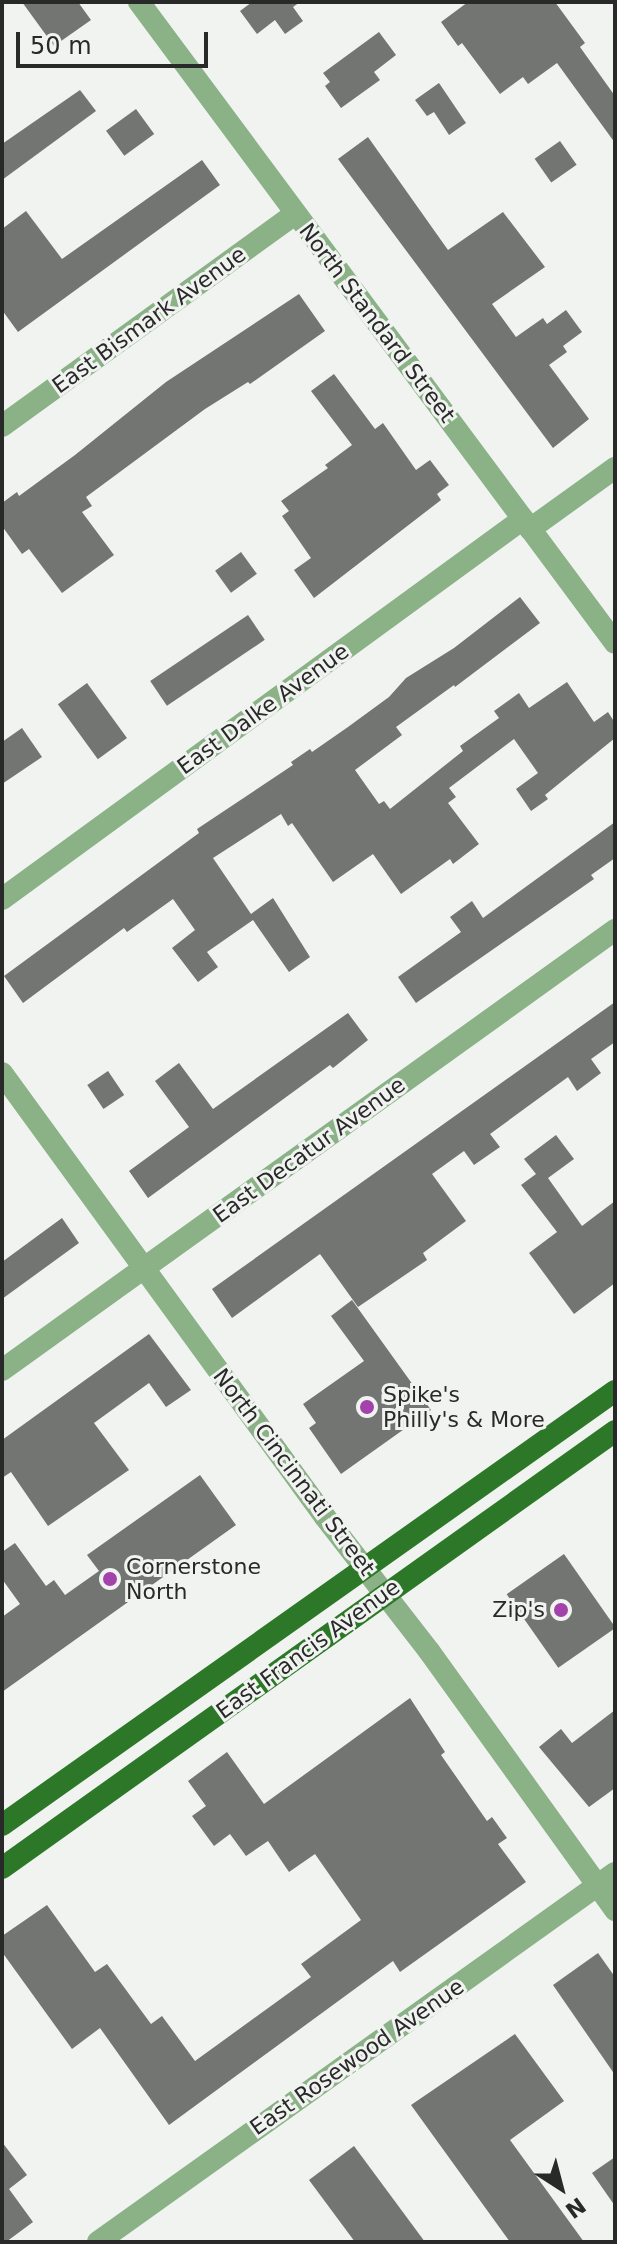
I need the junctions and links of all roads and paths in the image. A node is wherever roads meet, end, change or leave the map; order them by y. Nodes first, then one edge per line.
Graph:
1 (139, 2) edge
2 (295, 214) junction
3 (2, 426) edge
4 (615, 468) edge
5 (527, 524) junction
6 (615, 643) edge
7 (2, 899) edge
8 (615, 930) edge
9 (2, 1073) edge
10 (143, 1269) junction
11 (2, 1370) edge
12 (615, 1391) edge
13 (615, 1431) edge
14 (365, 1568) junction
15 (385, 1594) junction
16 (2, 1825) edge
17 (2, 1868) edge
18 (606, 1879) edge
19 (615, 1910) edge
20 (98, 2242) edge

1 - 2 street, North Standard Street
2 - 3 street, East Bismark Avenue
2 - 5 street, North Standard Street
4 - 5 street, East Dalke Avenue
5 - 6 street, North Standard Street
5 - 7 street, East Dalke Avenue
8 - 10 street, East Decatur Avenue
9 - 10 street, North Cincinnati Street
10 - 11 street, East Decatur Avenue
10 - 14 street, North Cincinnati Street
12 - 14 main road, East Francis Avenue
13 - 15 main road, East Francis Avenue
14 - 15 street, North Cincinnati Street
14 - 16 main road, East Francis Avenue
15 - 17 main road, East Francis Avenue
15 - 18 street, North Cincinnati Street
18 - 19 street, North Cincinnati Street
18 - 20 street, East Rosewood Avenue

